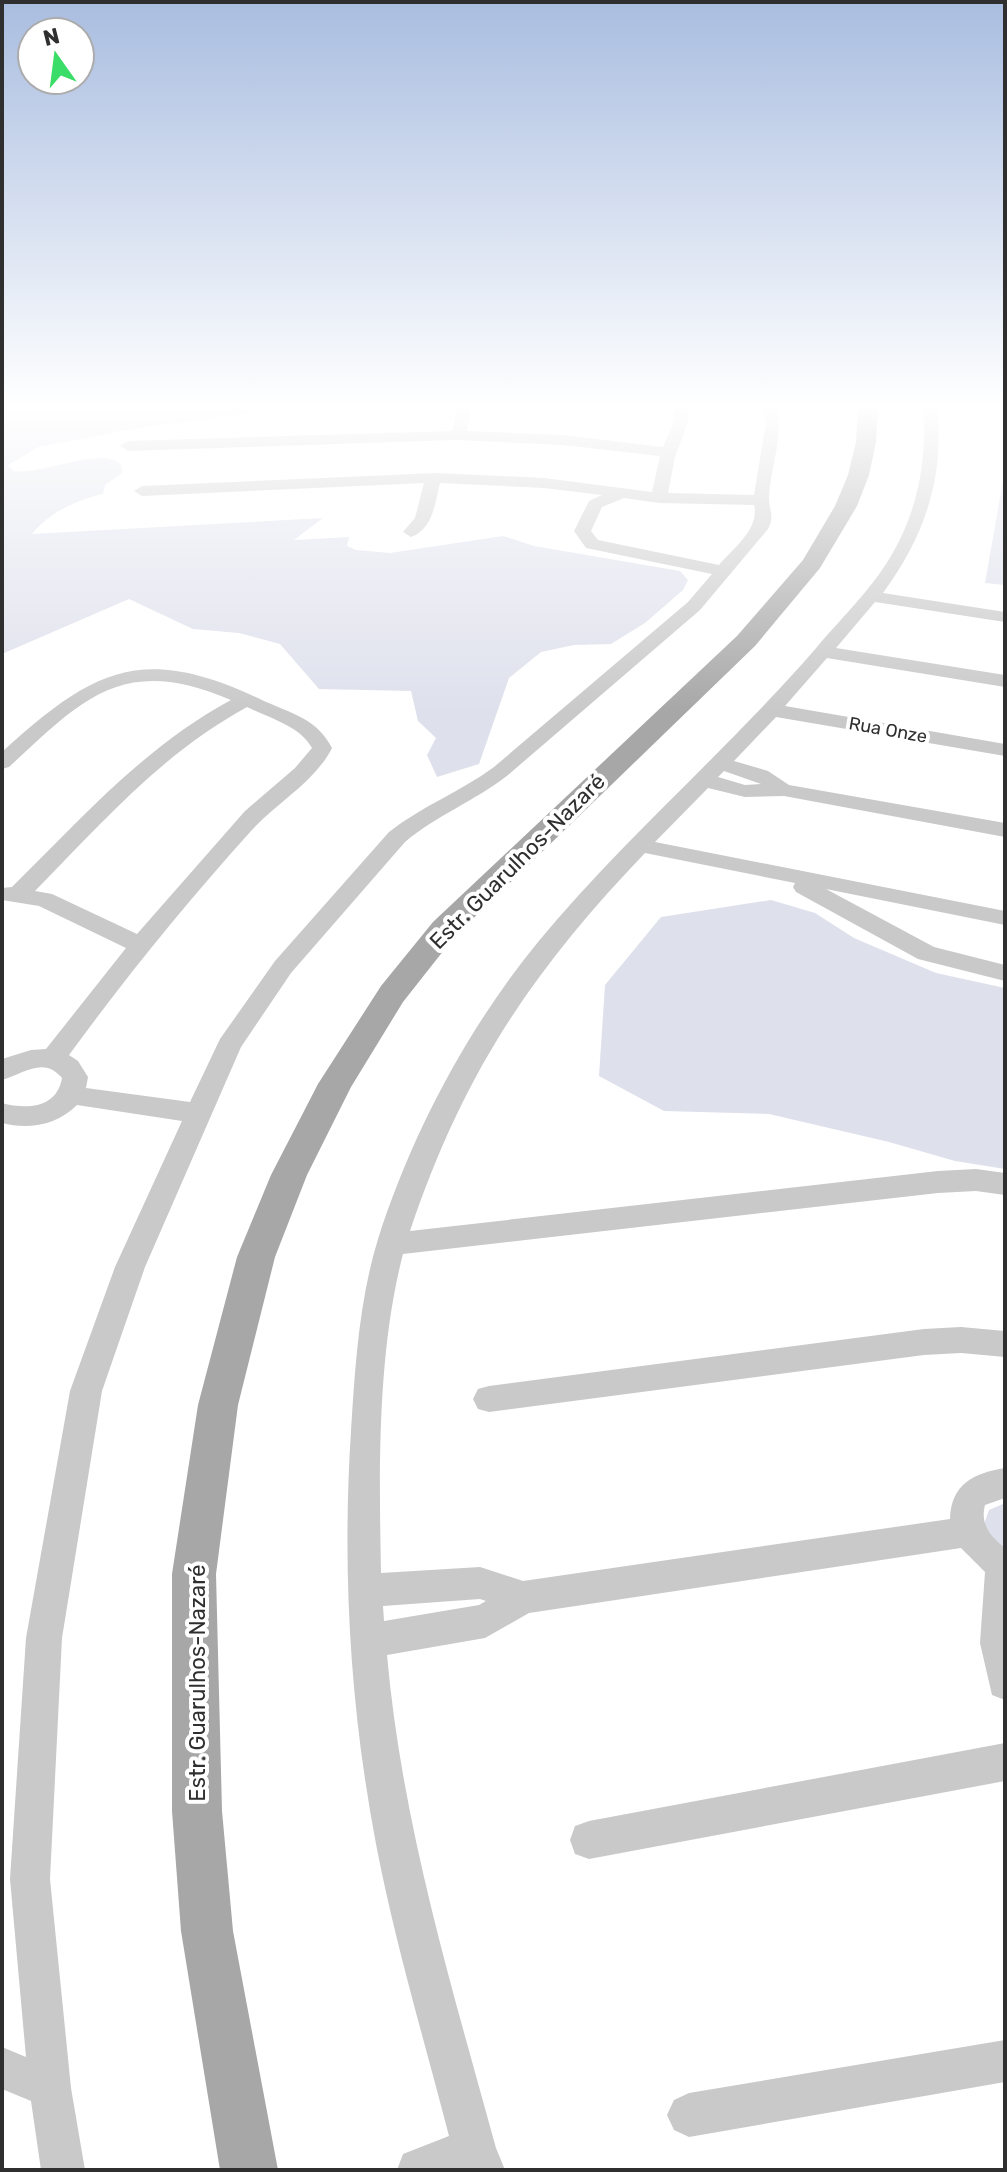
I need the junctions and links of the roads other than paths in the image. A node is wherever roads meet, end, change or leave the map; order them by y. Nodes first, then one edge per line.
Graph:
1 (425, 509) edge
2 (592, 509) edge
3 (763, 509) edge
4 (843, 509) edge
5 (920, 509) edge
6 (411, 532) dead end
7 (724, 571) junction
8 (870, 596) junction
9 (1005, 617) edge
10 (824, 652) junction
11 (1005, 681) edge
12 (245, 700) junction
13 (772, 710) junction
14 (1005, 750) edge
15 (2, 763) edge
16 (711, 771) junction
17 (1005, 830) edge
18 (638, 845) junction
19 (787, 877) junction
20 (10, 894) edge
21 (1005, 918) edge
22 (141, 946) junction
23 (1005, 973) edge
24 (53, 1058) junction
25 (2, 1071) edge
26 (71, 1095) junction
27 (197, 1113) junction
28 (6, 1122) edge
29 (1005, 1184) edge
30 (391, 1244) junction
31 (1005, 1344) edge
32 (489, 1399) dead end
33 (1005, 1483) edge
34 (968, 1532) junction
35 (1003, 1566) edge
36 (364, 1591) junction
37 (523, 1597) junction
38 (366, 1641) junction
39 (1005, 1682) edge
40 (1005, 1762) edge
41 (589, 1840) dead end
42 (1005, 2061) edge
43 (2, 2068) edge
44 (50, 2088) junction
45 (689, 2115) dead end
46 (478, 2159) edge
47 (63, 2170) edge
48 (249, 2170) edge
49 (419, 2170) edge

1 - 6 street
2 - 7 street
3 - 7 street
4 - 48 main road, Estr. Guarulhos-Nazaré
5 - 8 street
7 - 27 street
8 - 9 street
8 - 10 street
10 - 11 street
10 - 13 street
12 - 15 street
12 - 20 street
12 - 22 street
13 - 14 street, Rua Onze
13 - 16 street
16 - 17 street
16 - 18 street
18 - 19 street
18 - 30 street
19 - 21 street
19 - 23 street
20 - 22 street
22 - 24 street
24 - 25 street
24 - 26 street
26 - 27 street
26 - 28 street
27 - 44 street
29 - 30 street
30 - 36 street
31 - 32 street
33 - 34 street
34 - 35 street
34 - 37 street
35 - 39 street
36 - 37 street
36 - 38 street
37 - 38 street
38 - 46 street
40 - 41 street
42 - 45 street
43 - 44 street
44 - 47 street
46 - 49 street

